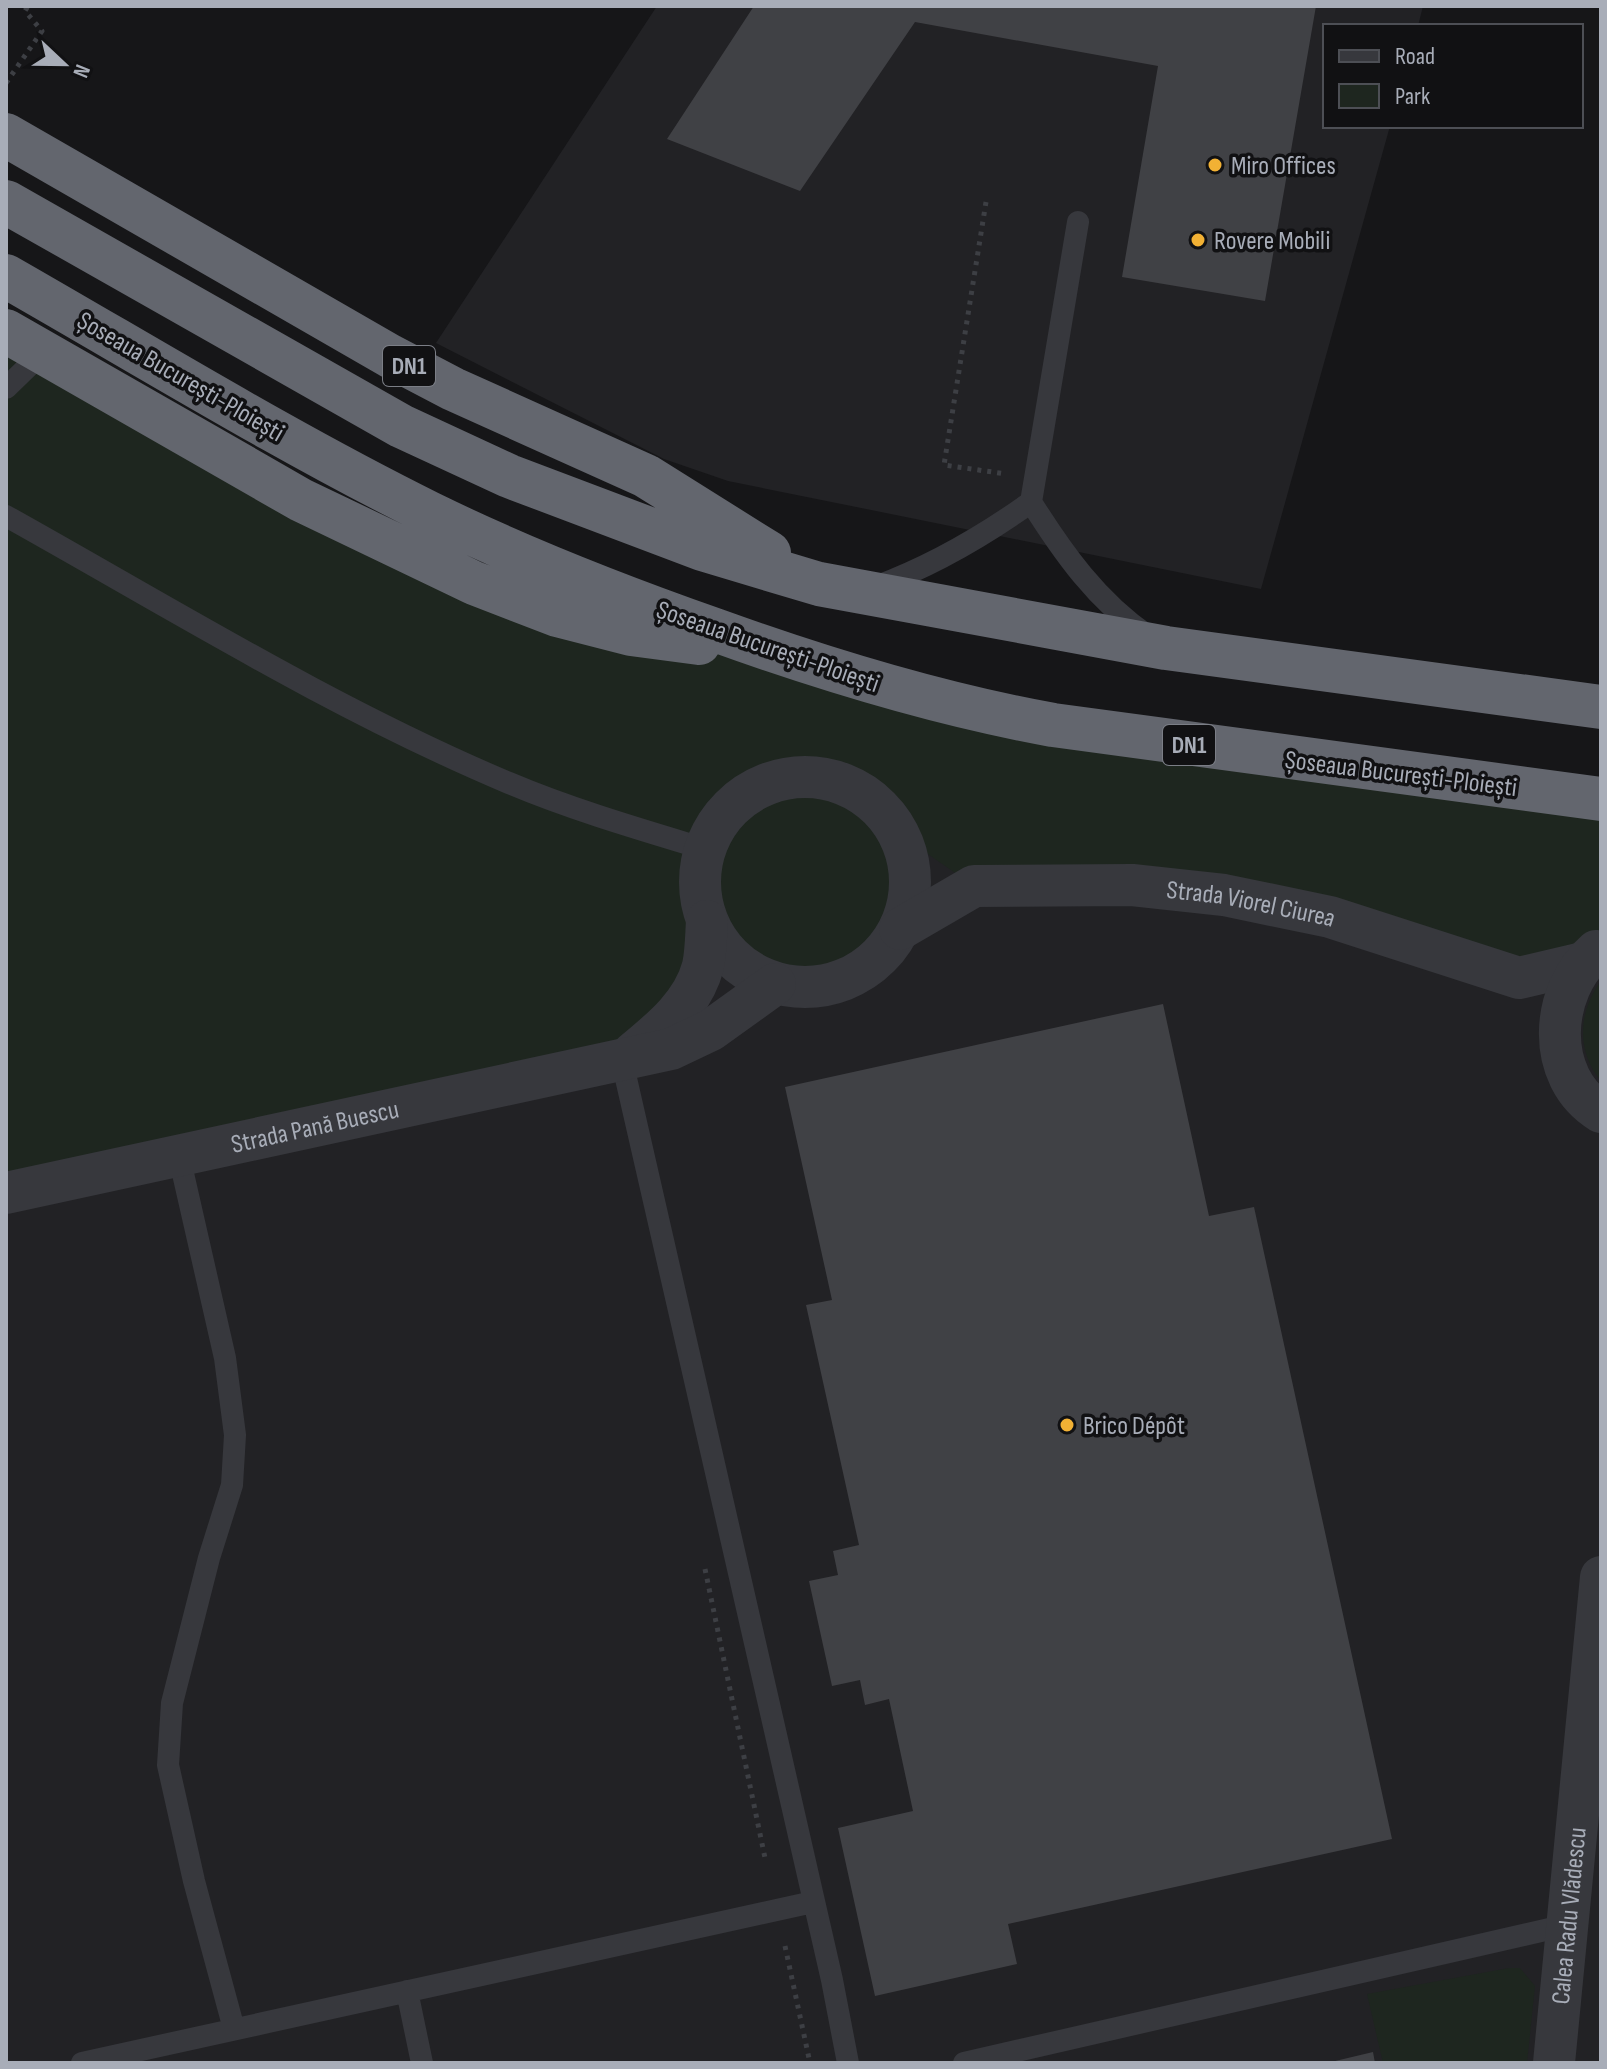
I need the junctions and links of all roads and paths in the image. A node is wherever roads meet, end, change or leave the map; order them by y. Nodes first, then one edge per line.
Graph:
1 (28, 6) edge
2 (6, 83) edge
3 (6, 135) edge
4 (6, 202) edge
5 (986, 202) dead end
6 (1078, 222) dead end
7 (6, 276) edge
8 (6, 331) edge
9 (43, 352) junction
10 (6, 388) edge
11 (1035, 479) junction
12 (1031, 502) junction
13 (6, 516) edge
14 (839, 588) junction
15 (1166, 648) junction
16 (784, 655) junction
17 (1601, 707) edge
18 (1601, 799) edge
19 (899, 834) junction
20 (705, 849) junction
21 (974, 886) junction
22 (707, 921) junction
23 (900, 929) junction
24 (1592, 955) edge
25 (1519, 978) junction
26 (775, 984) junction
27 (1559, 1035) junction
28 (622, 1061) junction
29 (1601, 1112) edge
30 (179, 1156) junction
31 (6, 1193) edge
32 (1601, 1577) edge
33 (813, 1902) junction
34 (1567, 1925) junction
35 (785, 1946) dead end
36 (407, 1991) junction
37 (234, 2029) junction
38 (82, 2063) edge
39 (422, 2063) edge
40 (810, 2063) edge
41 (848, 2063) edge
42 (964, 2063) edge
43 (1554, 2063) edge

1 - 2 path
3 - 14 highway, DN1
4 - 14 highway, DN1
5 - 11 path
6 - 11 lane
7 - 16 highway, Șoseaua București-Ploiești / DN1
8 - 9 highway, DN1
9 - 10 lane
9 - 16 highway, DN1
11 - 12 lane
12 - 14 lane
12 - 15 lane
13 - 20 lane
14 - 15 highway, DN1
15 - 17 highway, DN1
16 - 18 highway, Șoseaua București-Ploiești / DN1
19 - 20 street
19 - 21 street
19 - 23 street
20 - 22 street
21 - 23 street, Strada Viorel Ciurea
21 - 25 street, Strada Viorel Ciurea
22 - 26 street
22 - 28 street, Strada Pană Buescu
23 - 26 street
24 - 25 street
24 - 27 street
25 - 27 street
26 - 28 street, Strada Pană Buescu
27 - 29 street
28 - 30 street, Strada Pană Buescu
28 - 33 lane
30 - 31 street, Strada Pană Buescu
30 - 37 lane
32 - 34 street, Calea Radu Vlădescu
33 - 36 lane
33 - 41 lane
34 - 42 lane
34 - 43 street, Calea Radu Vlădescu
35 - 40 path
36 - 37 lane
36 - 39 lane
37 - 38 lane

